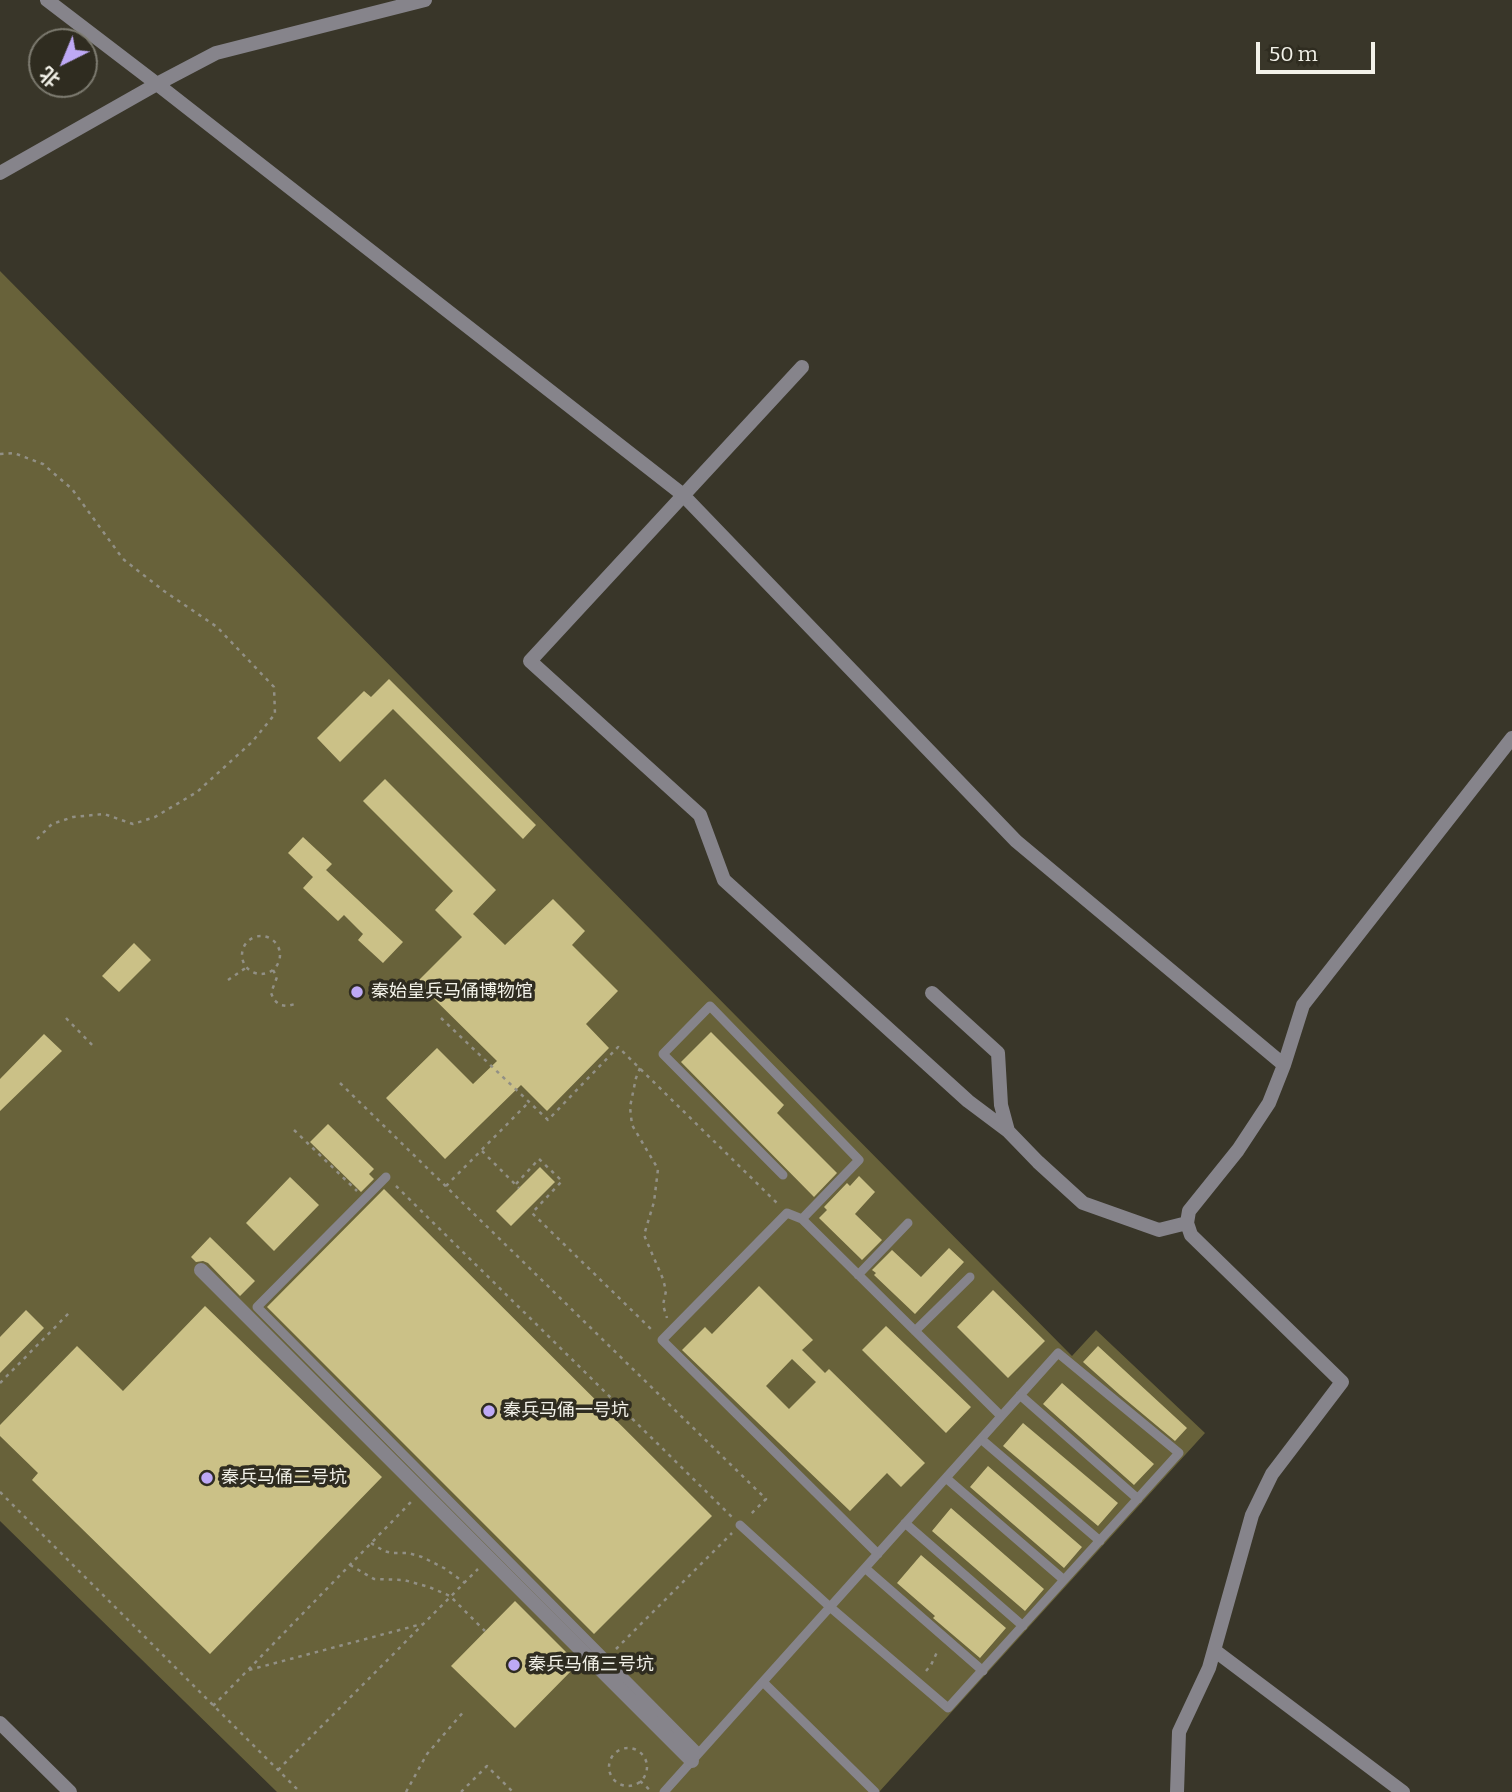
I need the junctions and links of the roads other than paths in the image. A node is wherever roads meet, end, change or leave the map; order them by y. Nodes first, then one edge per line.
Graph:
1 (47, 0) edge
2 (425, 0) edge
3 (157, 84) junction
4 (0, 173) edge
5 (802, 367) dead end
6 (682, 494) junction
7 (1512, 738) edge
8 (932, 993) dead end
9 (1284, 1065) junction
10 (1008, 1131) junction
11 (783, 1175) dead end
12 (386, 1177) road end
13 (802, 1219) junction
14 (908, 1223) dead end
15 (1187, 1223) junction
16 (201, 1270) dead end
17 (858, 1275) junction
18 (970, 1277) dead end
19 (915, 1331) junction
20 (1020, 1395) junction
21 (1000, 1416) junction
22 (981, 1439) junction
23 (946, 1478) junction
24 (1138, 1499) junction
25 (905, 1523) junction
26 (740, 1525) road end
27 (1100, 1541) junction
28 (878, 1553) junction
29 (865, 1568) junction
30 (1065, 1580) junction
31 (830, 1607) junction
32 (1023, 1626) junction
33 (1214, 1650) junction
34 (983, 1671) junction
35 (763, 1682) junction
36 (0, 1723) edge
37 (695, 1757) junction
38 (70, 1792) edge
39 (664, 1792) edge
40 (875, 1792) edge
41 (1177, 1792) edge
42 (1403, 1792) edge

1 - 3 street
2 - 3 street
3 - 4 street
3 - 6 street
5 - 6 street
6 - 9 street
6 - 10 street
7 - 9 street
8 - 10 street
9 - 15 street
10 - 15 street
11 - 13 lane
12 - 37 lane
13 - 17 lane
13 - 28 lane
14 - 17 lane
15 - 33 street
16 - 37 street
17 - 19 lane
18 - 19 lane
19 - 21 lane
20 - 21 lane
20 - 24 lane
20 - 24 lane
21 - 22 lane
22 - 23 lane
22 - 27 lane
23 - 25 lane
23 - 30 lane
24 - 27 lane
25 - 28 lane
25 - 32 lane
26 - 31 lane
27 - 30 lane
28 - 29 lane
29 - 31 lane
29 - 34 lane
30 - 32 lane
31 - 34 lane
31 - 35 lane
32 - 34 lane
33 - 41 street
33 - 42 street
35 - 37 lane
35 - 40 lane
36 - 38 street
37 - 39 lane

